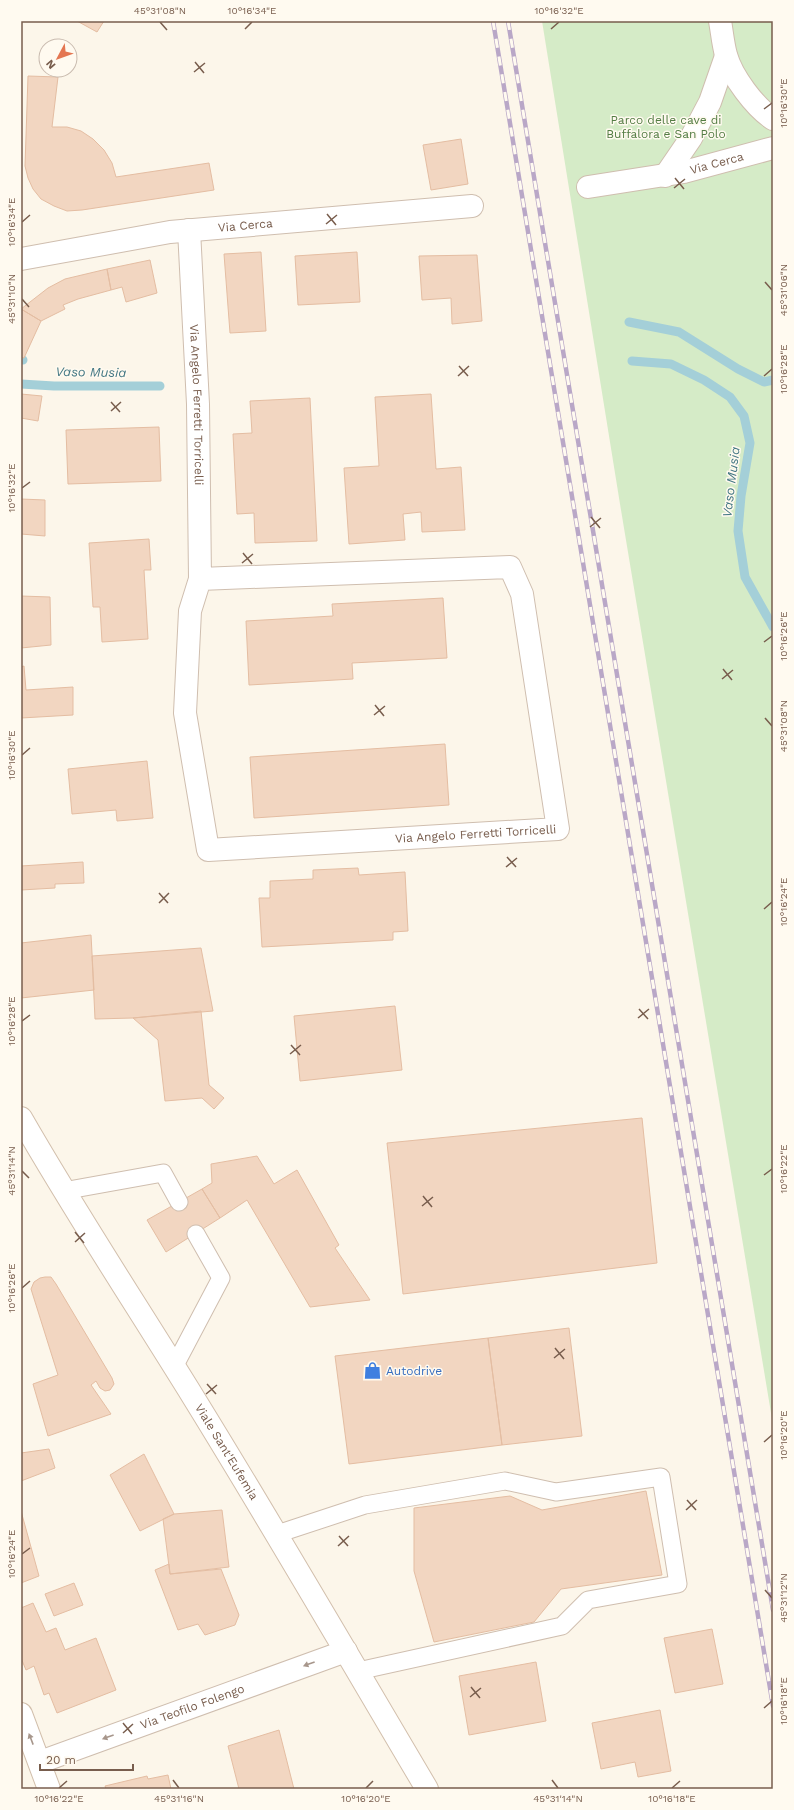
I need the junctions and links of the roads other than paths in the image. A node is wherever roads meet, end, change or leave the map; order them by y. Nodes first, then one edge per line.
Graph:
1 (720, 21) edge
2 (726, 56) junction
3 (773, 119) edge
4 (773, 148) edge
5 (665, 176) junction
6 (588, 187) dead end
7 (472, 206) dead end
8 (189, 230) junction
9 (21, 259) edge
10 (200, 579) junction
11 (21, 1118) edge
12 (63, 1191) junction
13 (179, 1202) dead end
14 (196, 1234) dead end
15 (174, 1367) junction
16 (277, 1534) junction
17 (346, 1651) junction
18 (358, 1671) junction
19 (21, 1714) edge
20 (40, 1762) junction
21 (49, 1789) edge
22 (426, 1789) edge

1 - 2 street
2 - 3 street
2 - 5 street
4 - 5 street, Via Cerca
5 - 6 street, Via Cerca
7 - 8 street, Via Cerca
8 - 9 street, Via Cerca
8 - 10 street, Via Angelo Ferretti Torricelli
10 - 10 street, Via Angelo Ferretti Torricelli
11 - 12 street, Viale Sant'Eufemia
12 - 13 lane
12 - 15 street, Viale Sant'Eufemia
14 - 15 lane
15 - 16 street, Viale Sant'Eufemia
16 - 17 street, Viale Sant'Eufemia
16 - 18 lane
17 - 18 street, Viale Sant'Eufemia
17 -> 20 street, Via Teofilo Folengo
18 - 22 street, Viale Sant'Eufemia
20 -> 19 street
20 - 21 street

